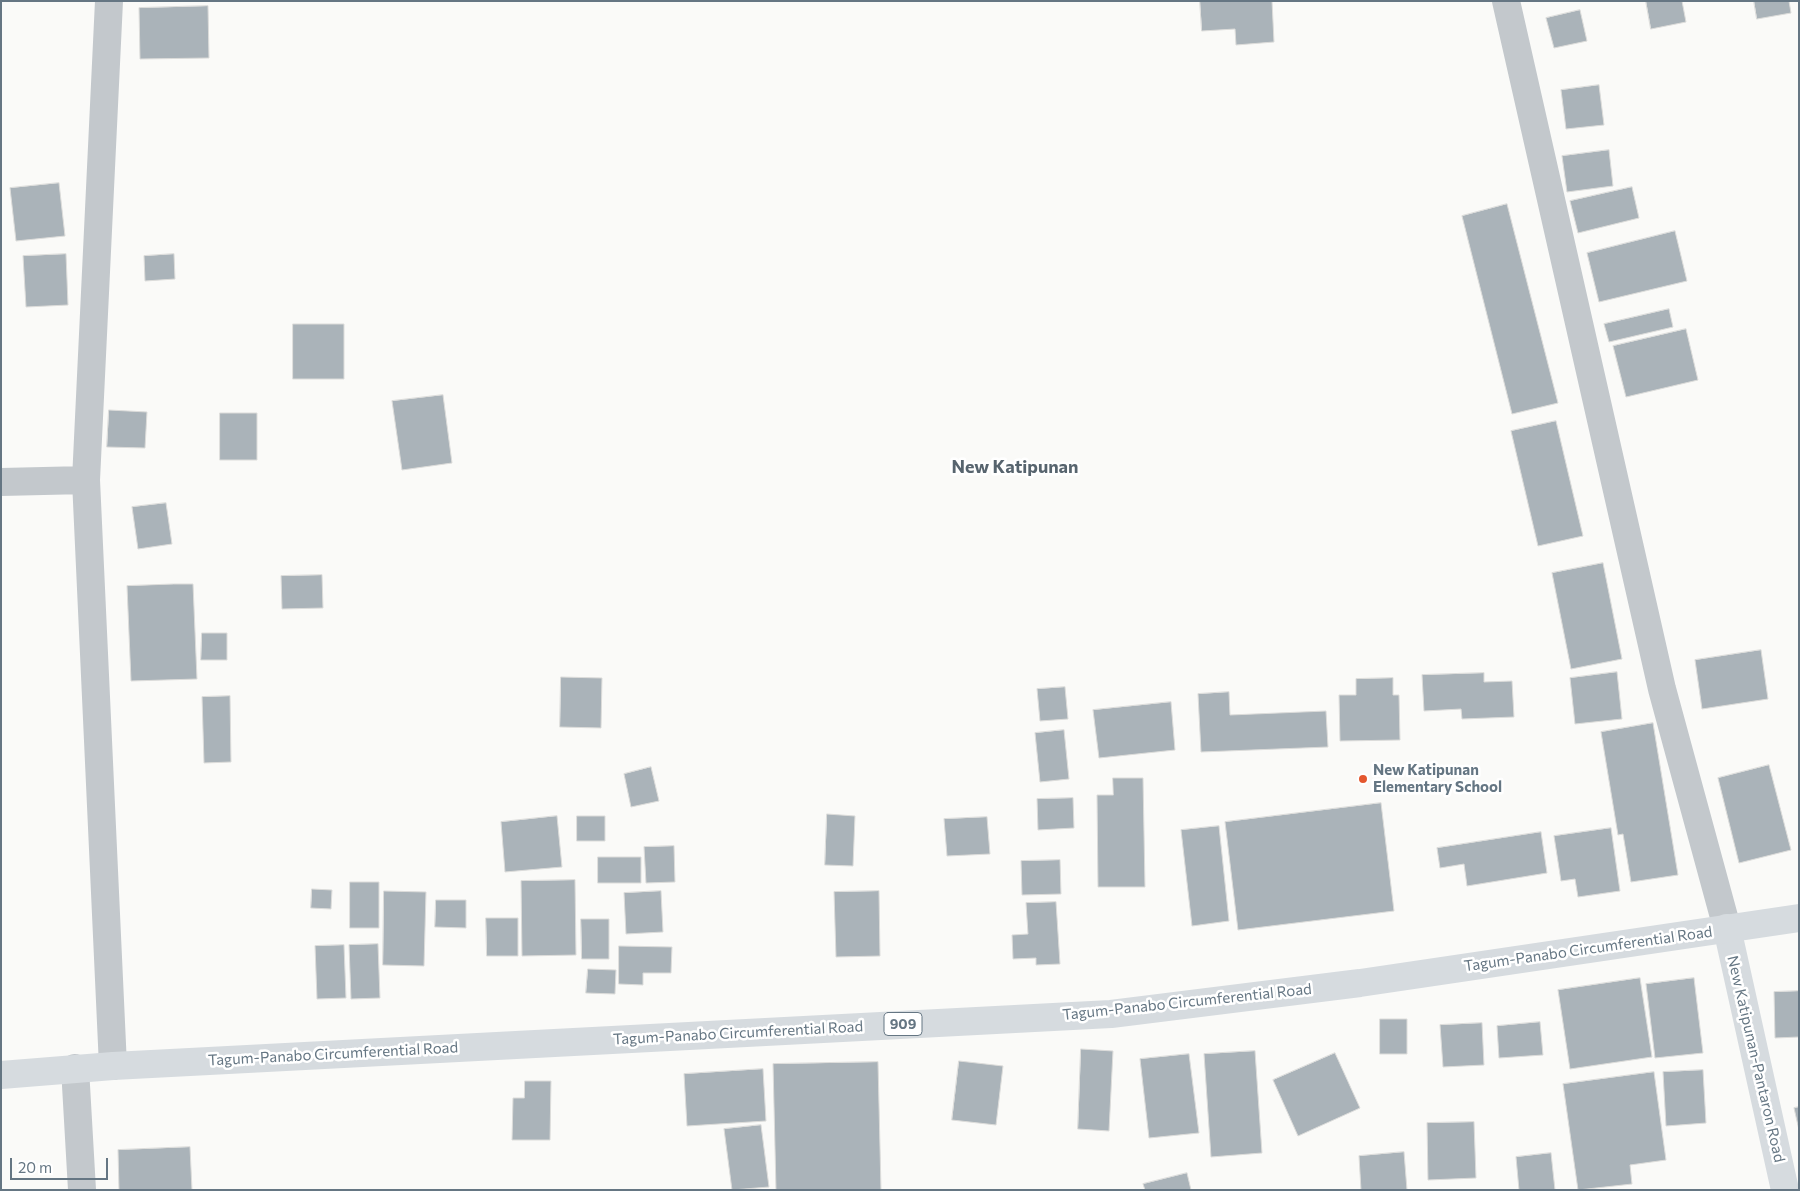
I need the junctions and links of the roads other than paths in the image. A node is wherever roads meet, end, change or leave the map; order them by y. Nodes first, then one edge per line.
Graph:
1 (109, 1) edge
2 (1506, 1) edge
3 (86, 480) junction
4 (1, 482) edge
5 (1799, 918) edge
6 (1727, 928) junction
7 (113, 1066) junction
8 (75, 1068) junction
9 (1, 1075) edge
10 (82, 1190) edge
11 (1785, 1190) edge

1 - 3 street
2 - 6 street
3 - 4 street
3 - 7 street
5 - 6 main road, Tagum-Panabo Circumferential Road / 909
6 - 7 main road, Tagum-Panabo Circumferential Road / 909
6 - 11 main road, New Katipunan-Pantaron Road
7 - 8 main road, Tagum-Panabo Circumferential Road / 909
8 - 9 main road, Tagum-Panabo Circumferential Road / 909
8 - 10 street

